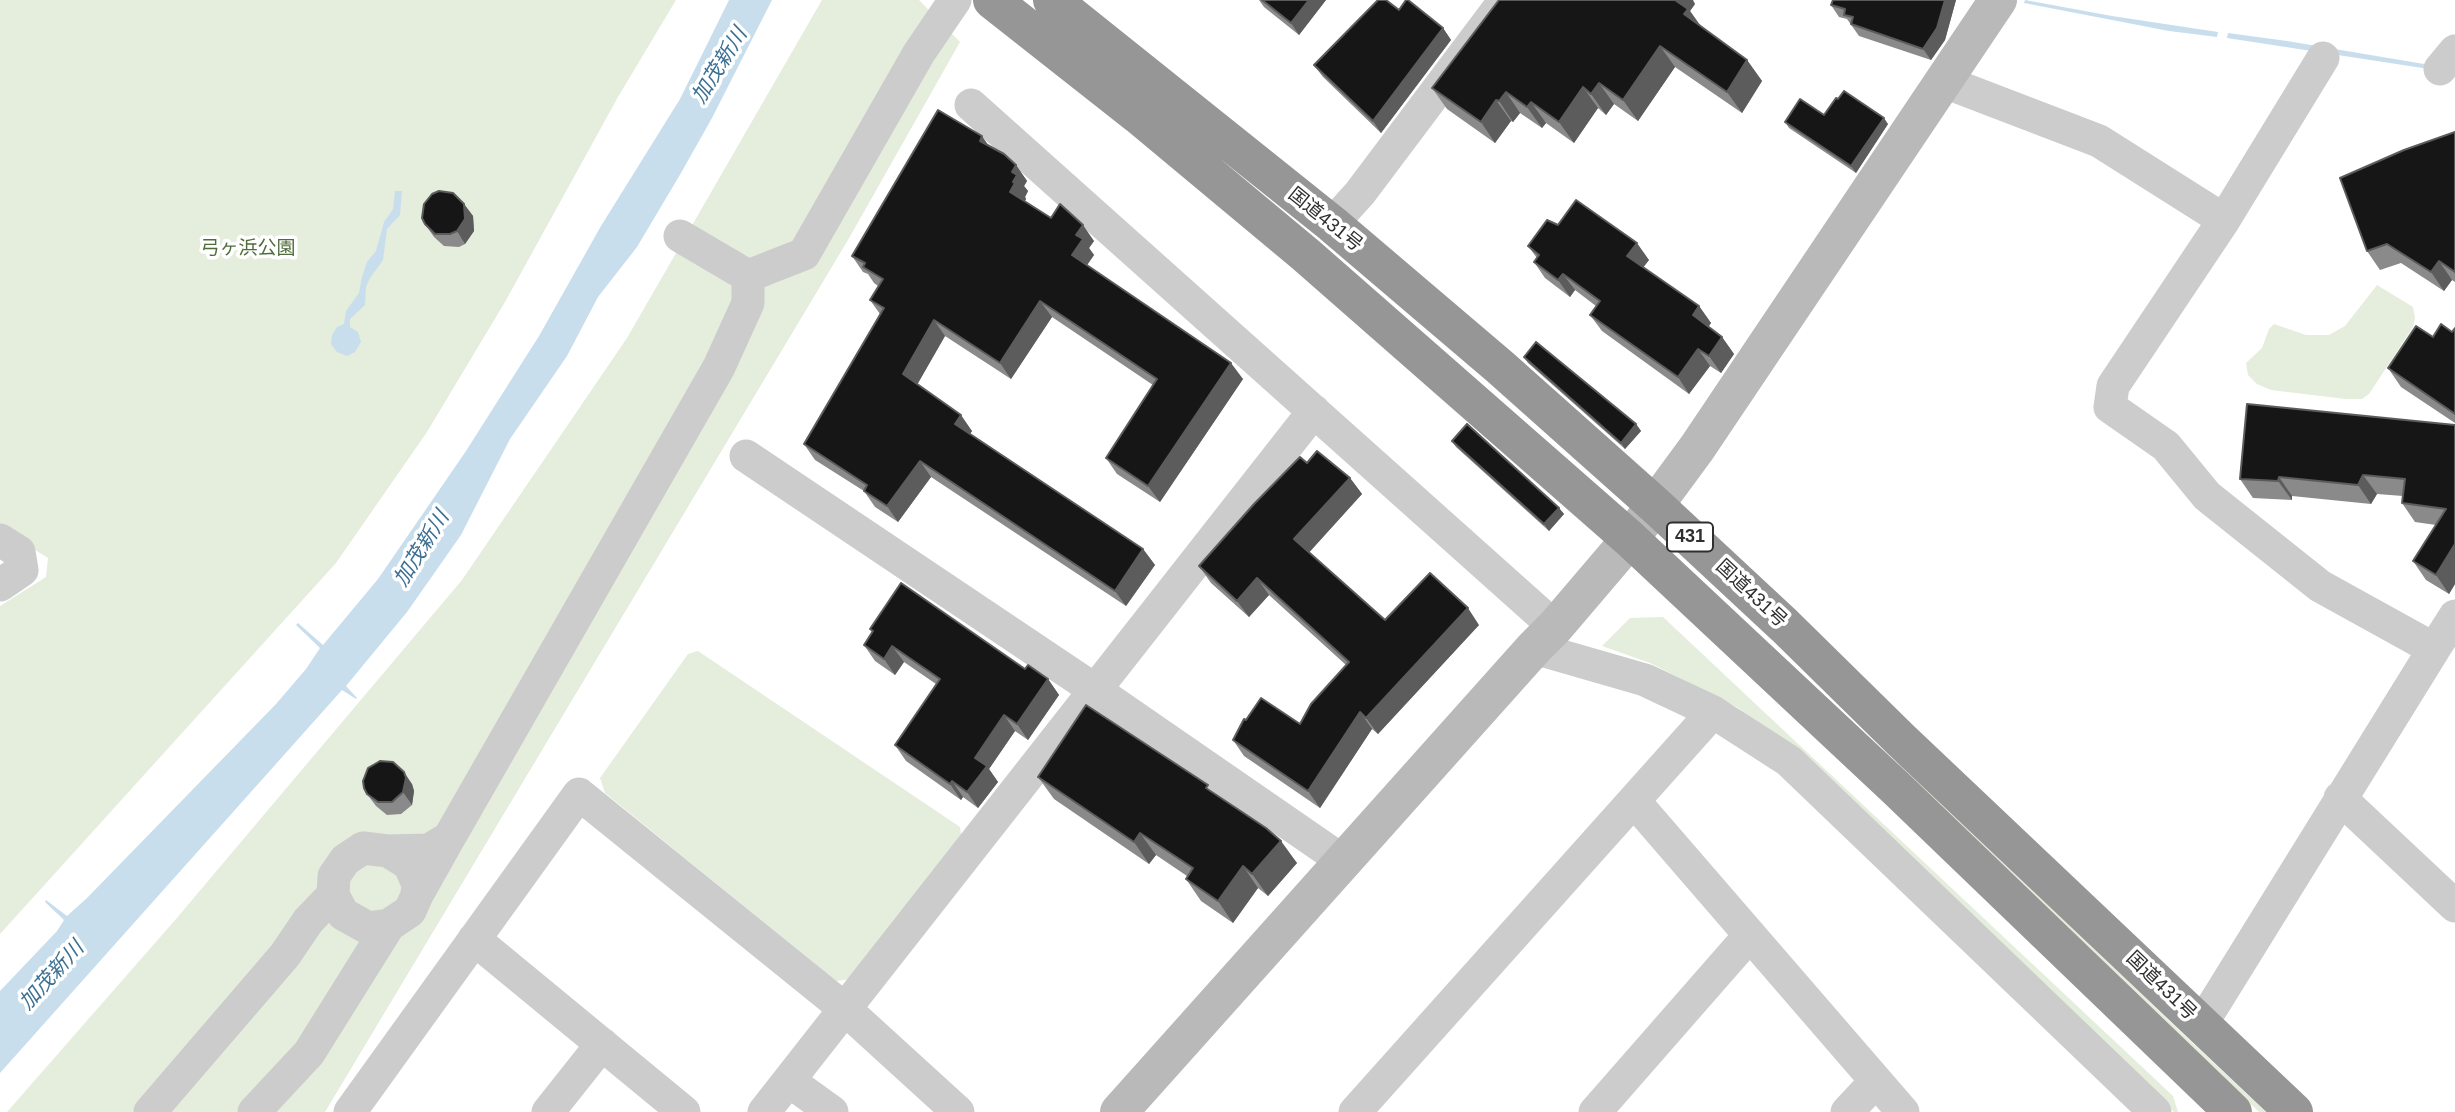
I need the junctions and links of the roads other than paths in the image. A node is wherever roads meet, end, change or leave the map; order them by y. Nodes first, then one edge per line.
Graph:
1 (955, 0) edge
2 (992, 0) edge
3 (1052, 0) edge
4 (1505, 0) edge
5 (1997, 0) edge
6 (2323, 58) dead end
7 (1945, 82) junction
8 (971, 105) dead end
9 (2224, 220) junction
10 (1332, 224) junction
11 (680, 236) dead end
12 (748, 276) junction
13 (1314, 411) junction
14 (746, 456) dead end
15 (1656, 506) junction
16 (1630, 539) junction
17 (0, 540) edge
18 (0, 585) edge
19 (2455, 616) edge
20 (1545, 638) junction
21 (2434, 649) junction
22 (1095, 690) junction
23 (1713, 712) junction
24 (2340, 798) junction
25 (1634, 801) junction
26 (449, 838) junction
27 (388, 851) junction
28 (1343, 861) junction
29 (333, 895) junction
30 (417, 895) junction
31 (2455, 906) edge
32 (389, 925) junction
33 (1750, 935) junction
34 (474, 939) junction
35 (845, 1009) junction
36 (2201, 1025) junction
37 (602, 1044) junction
38 (789, 1081) junction
39 (1876, 1081) junction
40 (1133, 1107) edge
41 (150, 1112) edge
42 (254, 1112) edge
43 (350, 1112) edge
44 (548, 1112) edge
45 (684, 1112) edge
46 (764, 1112) edge
47 (832, 1112) edge
48 (958, 1112) edge
49 (1355, 1112) edge
50 (1595, 1112) edge
51 (1847, 1112) edge
52 (1903, 1112) edge
53 (2155, 1112) edge
54 (2233, 1112) edge
55 (2294, 1112) edge

1 - 12 street
2 - 16 highway, 国道431号 / 431
3 - 10 highway, 国道431号 / 431
4 - 10 street
5 - 7 street
6 - 9 street
7 - 9 street
7 - 15 street
8 - 13 street
9 - 21 street
10 - 15 highway, 国道431号 / 431
11 - 12 street
12 - 26 street
13 - 20 street
13 - 22 street
14 - 22 street
15 - 16 street
15 - 36 highway, 国道431号 / 431
16 - 20 street
16 - 54 highway, 国道431号 / 431
17 - 18 street
19 - 21 street
20 - 23 street
20 - 28 street
21 - 24 street
22 - 28 street
22 - 35 street
23 - 25 street
23 - 53 street
24 - 31 street
24 - 36 street
25 - 33 street
25 - 49 street
26 - 27 street
26 - 30 street
27 - 29 street
27 - 30 street
28 - 40 street
29 - 32 street
29 - 41 street
30 - 32 street
32 - 42 street
33 - 39 street
33 - 50 street
34 - 35 street
34 - 37 street
34 - 43 street
35 - 38 street
35 - 48 street
36 - 55 highway, 国道431号 / 431
37 - 44 street
37 - 45 street
38 - 46 street
38 - 47 street
39 - 51 street
39 - 52 street

